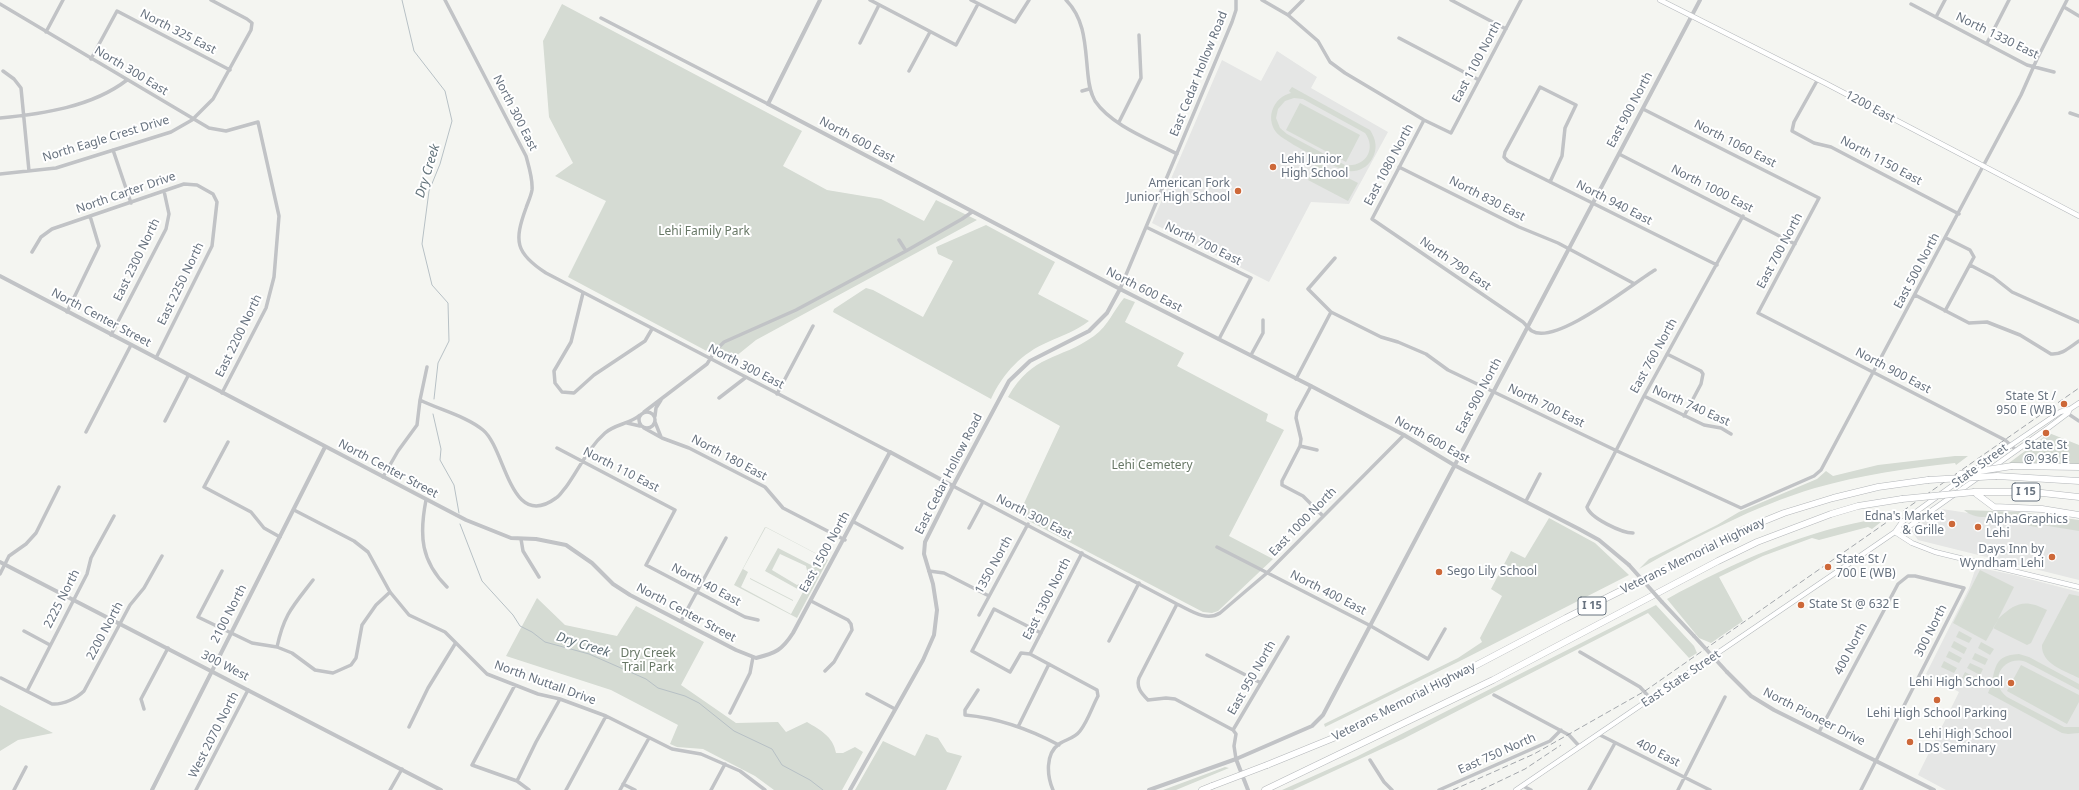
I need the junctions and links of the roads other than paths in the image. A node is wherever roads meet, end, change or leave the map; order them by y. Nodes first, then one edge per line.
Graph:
1 (63, 0) edge
2 (211, 0) edge
3 (445, 0) edge
4 (820, 0) edge
5 (870, 0) edge
6 (971, 0) edge
7 (1029, 0) edge
8 (1066, 0) edge
9 (1236, 0) edge
10 (1262, 0) edge
11 (1303, 0) edge
12 (1451, 0) edge
13 (1521, 0) edge
14 (1660, 0) edge
15 (1700, 0) edge
16 (1945, 0) edge
17 (2009, 0) edge
18 (2068, 0) edge
19 (0, 4) edge
20 (978, 4) junction
21 (1911, 4) dead end
22 (879, 5) junction
23 (2064, 7) junction
24 (1288, 15) junction
25 (2079, 16) edge
26 (1691, 17) junction
27 (1936, 17) junction
28 (601, 18) dead end
29 (1506, 29) junction
30 (46, 32) junction
31 (930, 32) junction
32 (1140, 35) dead end
33 (1400, 38) dead end
34 (860, 42) dead end
35 (1987, 43) junction
36 (91, 59) junction
37 (2033, 67) junction
38 (230, 70) junction
39 (3, 71) dead end
40 (909, 71) dead end
41 (2054, 72) dead end
42 (1818, 79) junction
43 (127, 80) junction
44 (1479, 80) junction
45 (1089, 89) junction
46 (1082, 91) dead end
47 (768, 104) junction
48 (1643, 109) junction
49 (2070, 113) dead end
50 (23, 116) junction
51 (2079, 116) edge
52 (0, 118) edge
53 (192, 120) junction
54 (1424, 120) junction
55 (258, 122) joint
56 (1119, 122) junction
57 (113, 150) junction
58 (1177, 154) junction
59 (1619, 154) junction
60 (1983, 166) junction
61 (1399, 167) junction
62 (29, 171) junction
63 (0, 174) edge
64 (1550, 182) junction
65 (164, 191) junction
66 (213, 194) joint
67 (1819, 198) joint
68 (131, 203) junction
69 (1592, 204) junction
70 (972, 212) junction
71 (1959, 214) junction
72 (90, 216) junction
73 (1743, 216) junction
74 (2079, 216) edge
75 (1372, 219) joint
76 (1146, 228) junction
77 (1946, 238) junction
78 (899, 240) dead end
79 (1795, 244) junction
80 (1568, 248) junction
81 (906, 251) junction
82 (32, 252) dead end
83 (1335, 258) dead end
84 (1717, 265) junction
85 (1970, 265) junction
86 (1655, 270) dead end
87 (0, 276) edge
88 (1633, 284) junction
89 (1120, 290) junction
90 (584, 293) junction
91 (1915, 295) junction
92 (1946, 311) junction
93 (67, 312) junction
94 (1331, 312) junction
95 (1758, 313) joint
96 (1263, 320) dead end
97 (2079, 322) edge
98 (1527, 325) junction
99 (813, 326) dead end
100 (652, 329) junction
101 (111, 335) junction
102 (1219, 339) junction
103 (2079, 341) edge
104 (131, 345) junction
105 (1667, 354) junction
106 (1251, 355) junction
107 (156, 358) junction
108 (709, 359) junction
109 (427, 367) dead end
110 (1874, 372) junction
111 (188, 376) junction
112 (746, 378) junction
113 (1296, 379) junction
114 (1311, 386) junction
115 (1493, 391) junction
116 (222, 393) junction
117 (777, 394) junction
118 (1644, 396) junction
119 (719, 398) dead end
120 (420, 400) junction
121 (661, 400) junction
122 (2079, 403) edge
123 (2069, 411) junction
124 (644, 412) junction
125 (640, 415) junction
126 (1684, 416) junction
127 (655, 420) junction
128 (165, 421) dead end
129 (2079, 421) edge
130 (622, 424) junction
131 (643, 428) junction
132 (86, 432) dead end
133 (1731, 434) dead end
134 (1404, 435) junction
135 (662, 438) junction
136 (228, 442) dead end
137 (2010, 445) junction
138 (1300, 446) junction
139 (324, 447) junction
140 (557, 448) dead end
141 (1317, 450) dead end
142 (1615, 450) junction
143 (2017, 450) junction
144 (890, 452) junction
145 (582, 462) junction
146 (1454, 465) junction
147 (2079, 467) edge
148 (1540, 474) dead end
149 (382, 477) junction
150 (1945, 478) junction
151 (2079, 481) edge
152 (953, 486) junction
153 (60, 487) dead end
154 (1974, 492) junction
155 (2079, 497) edge
156 (426, 500) junction
157 (1526, 501) junction
158 (983, 502) junction
159 (1742, 508) joint
160 (294, 510) junction
161 (1322, 515) junction
162 (2079, 515) edge
163 (114, 516) dead end
164 (854, 522) junction
165 (1028, 524) junction
166 (969, 528) dead end
167 (1895, 532) junction
168 (1634, 533) dead end
169 (280, 536) junction
170 (726, 538) dead end
171 (521, 539) junction
172 (845, 540) junction
173 (1217, 547) dead end
174 (902, 548) dead end
175 (1082, 553) junction
176 (162, 556) dead end
177 (0, 562) edge
178 (646, 564) joint
179 (5, 565) junction
180 (1844, 567) joint
181 (222, 571) dead end
182 (929, 571) junction
183 (1267, 573) junction
184 (0, 574) edge
185 (539, 577) dead end
186 (314, 580) dead end
187 (1139, 583) junction
188 (447, 587) dead end
189 (2079, 587) edge
190 (1964, 588) joint
191 (390, 592) junction
192 (696, 592) junction
193 (989, 596) junction
194 (74, 600) junction
195 (811, 601) junction
196 (1662, 602) joint
197 (1177, 604) junction
198 (979, 615) dead end
199 (1212, 617) joint
200 (758, 620) dead end
201 (680, 622) junction
202 (120, 624) junction
203 (1369, 625) junction
204 (1445, 628) dead end
205 (24, 631) dead end
206 (1041, 633) junction
207 (230, 634) junction
208 (1288, 637) dead end
209 (1109, 641) dead end
210 (455, 644) junction
211 (50, 645) junction
212 (277, 647) junction
213 (168, 648) junction
214 (1580, 652) dead end
215 (1030, 654) junction
216 (1206, 655) dead end
217 (753, 657) junction
218 (1049, 664) junction
219 (212, 670) junction
220 (824, 672) dead end
221 (1, 678) dead end
222 (1261, 684) junction
223 (515, 685) junction
224 (248, 690) junction
225 (978, 690) dead end
226 (27, 691) junction
227 (868, 694) dead end
228 (1494, 695) dead end
229 (1726, 697) dead end
230 (560, 699) junction
231 (1651, 699) junction
232 (144, 709) dead end
233 (895, 709) junction
234 (730, 713) dead end
235 (606, 716) junction
236 (409, 727) dead end
237 (1018, 727) junction
238 (1233, 730) junction
239 (1561, 730) junction
240 (1819, 732) junction
241 (1598, 734) junction
242 (649, 738) junction
243 (1615, 742) junction
244 (1059, 745) junction
245 (1580, 747) junction
246 (1236, 759) junction
247 (1370, 760) dead end
248 (1876, 760) junction
249 (725, 764) junction
250 (26, 767) dead end
251 (402, 769) junction
252 (1685, 778) junction
253 (517, 781) junction
254 (623, 784) junction
255 (1523, 786) junction
256 (152, 789) edge
257 (14, 790) edge
258 (158, 790) edge
259 (196, 790) edge
260 (390, 790) edge
261 (441, 790) edge
262 (528, 790) edge
263 (566, 790) edge
264 (620, 790) edge
265 (635, 790) edge
266 (711, 790) edge
267 (765, 790) edge
268 (850, 790) edge
269 (1053, 790) edge
270 (1149, 790) edge
271 (1202, 790) edge
272 (1248, 790) edge
273 (1265, 790) edge
274 (1392, 790) edge
275 (1438, 790) edge
276 (1516, 790) edge
277 (1531, 790) edge
278 (1589, 790) edge
279 (1678, 790) edge
280 (1710, 790) edge
281 (1861, 790) edge
282 (1934, 790) edge

1 - 30 street
2 - 38 street, North Eagle Crest Drive
3 - 90 street, North 300 East
4 - 47 street
5 - 22 street
6 - 20 street
7 - 20 street
8 - 45 street
9 - 58 street, East Cedar Hollow Road
10 - 24 street
11 - 24 street
12 - 29 street
13 - 29 street, East 1100 North
14 - 26 main road, 1200 East
15 - 26 street, East 900 North
16 - 27 street
17 - 35 street
18 - 23 street, East 500 North
19 - 30 street, North 300 East
20 - 31 street
21 - 27 street, North 1330 East
22 - 31 street
22 - 34 street
23 - 25 street
23 - 37 street, East 500 North
24 - 54 street
26 - 42 main road, 1200 East
26 - 48 street, East 900 North
27 - 35 street, North 1330 East
28 - 47 street, North 600 East
29 - 44 street, East 1100 North
30 - 36 street, North 300 East
31 - 40 street
32 - 56 street
33 - 44 street
35 - 37 street, North 1330 East
36 - 38 street, North 325 East
36 - 43 street, North 300 East
37 - 41 street, North 1330 East
37 - 60 street, East 500 North
38 - 53 street, North Eagle Crest Drive
39 - 50 street
42 - 60 main road, 1200 East
42 - 71 street, North 1150 East
43 - 50 street
43 - 53 street, North 300 East
44 - 54 street, East 1100 North
45 - 46 street
45 - 56 street
47 - 70 street, North 600 East
48 - 59 street, East 900 North
48 - 67 street, North 1060 East
49 - 51 street
50 - 52 street
50 - 62 street
53 - 55 street, North 300 East
53 - 57 street, North Eagle Crest Drive
54 - 61 street, East 1080 North
55 - 116 street, East 2200 North
56 - 58 street
57 - 62 street, North Eagle Crest Drive
57 - 68 street
58 - 76 street, East Cedar Hollow Road
59 - 69 street, East 900 North
59 - 73 street, North 1000 East
60 - 71 street, East 500 North
60 - 74 main road, 1200 East
61 - 75 street, East 1080 North
61 - 80 street, North 830 East
62 - 63 street, North Eagle Crest Drive
64 - 64 street, North 940 East
64 - 69 street, North 940 East
65 - 66 street, North Carter Drive
65 - 68 street, North Carter Drive
65 - 101 street, East 2300 North
66 - 107 street, East 2250 North
67 - 79 street, East 700 North
68 - 72 street, North Carter Drive
69 - 80 street, East 900 North
69 - 84 street, North 940 East
70 - 81 street
70 - 89 street, North 600 East
71 - 77 street, East 500 North
72 - 82 street, North Carter Drive
72 - 93 street
73 - 79 street, North 1000 East
73 - 84 street, East 760 North
75 - 98 street, North 790 East
76 - 89 street, East Cedar Hollow Road
76 - 102 street, North 700 East
77 - 85 street
77 - 91 street, East 500 North
78 - 81 street
79 - 95 street, East 700 North
80 - 88 street, North 830 East
80 - 98 street, East 900 North
81 - 108 street
83 - 94 street, North 700 East
84 - 105 street, East 760 North
85 - 92 street
85 - 97 street
86 - 88 street, North 790 East
87 - 93 street, North Center Street
88 - 98 street, North 790 East
89 - 102 street, North 600 East
89 - 152 street, East Cedar Hollow Road
90 - 100 street, North 300 East
90 - 100 street
91 - 92 street
91 - 110 street, East 500 North
92 - 103 street
93 - 101 street, North Center Street
94 - 113 street
94 - 115 street, North 700 East
95 - 110 street, North 900 East
96 - 106 street
98 - 115 street, East 900 North
99 - 117 street
100 - 108 street, North 300 East
101 - 104 street, North Center Street
102 - 106 street, North 600 East
104 - 107 street, North Center Street
104 - 132 street
105 - 118 street, East 760 North
105 - 126 street
106 - 113 street, North 600 East
107 - 111 street, North Center Street
108 - 112 street, North 300 East
108 - 121 street
109 - 120 street
110 - 137 street, North 900 East
110 - 159 street, East 500 North
111 - 116 street, North Center Street
111 - 128 street
112 - 117 street, North 300 East
112 - 119 street
113 - 114 street, North 600 East
114 - 134 street, North 600 East
114 - 138 street
115 - 142 street, North 700 East
115 - 146 street, East 900 North
116 - 139 street, North Center Street
117 - 144 street, North 300 East
118 - 126 street, North 740 East
118 - 142 street, East 760 North
120 - 145 street
120 - 149 street
121 - 124 street
121 - 127 street
122 - 123 main road, State Street
123 - 129 street
123 - 137 main road, State Street
123 - 143 main road, State Street
124 - 125 street
124 - 127 street
125 - 130 street
125 - 131 street
126 - 133 street, North 740 East
127 - 131 street
127 - 135 street
130 - 131 street
130 - 145 street
131 - 135 street, North 180 East
134 - 146 street, North 600 East
134 - 161 street, East 1000 North
135 - 172 street, North 180 East
136 - 169 street
137 - 143 street, North 900 East
137 - 167 main road, State Street
138 - 141 street
138 - 161 street
139 - 149 street, North Center Street
139 - 160 street, 2100 North
140 - 145 street, North 110 East
142 - 159 street, North 700 East
142 - 168 street, East 760 North
143 - 167 main road, State Street
144 - 152 street, North 300 East
144 - 164 street, East 1500 North
145 - 178 street, North 110 East
146 - 157 street, North 600 East
146 - 203 street, East 900 North
147 - 150 highway, bridge
148 - 157 street
149 - 156 street, North Center Street
150 - 151 highway, Veterans Memorial Highway / I 15, bridge
150 - 271 highway, Veterans Memorial Highway / I 15, bridge
152 - 158 street, North 300 East
152 - 182 street, East Cedar Hollow Road
153 - 179 street
154 - 155 highway, Veterans Memorial Highway / I 15
154 - 162 highway
154 - 273 highway, Veterans Memorial Highway / I 15, bridge
156 - 171 street, North Center Street
156 - 188 street
157 - 196 street, North 600 East, bridge
158 - 165 street, North 300 East
158 - 166 street
160 - 169 street, 2100 North
160 - 191 street, North Nuttall Drive
161 - 183 street, East 1000 North
163 - 194 street, 2225 North
164 - 172 street, East 1500 North
164 - 174 street
165 - 175 street, North 300 East
165 - 193 street, 1350 North
167 - 180 main road, State Street
167 - 189 main road
169 - 207 street, 2100 North
170 - 192 street
171 - 185 street
171 - 201 street, North Center Street
172 - 195 street, East 1500 North
173 - 183 street, North 400 East
175 - 187 street, North 300 East
175 - 206 street, East 1300 North
176 - 202 street, 2200 North
177 - 179 street, 300 West
178 - 192 street, North 40 East
179 - 184 street
179 - 194 street, 300 West
180 - 231 main road, East State Street
181 - 207 street
182 - 193 street
182 - 233 street, East Cedar Hollow Road
183 - 199 street, East 1000 North
183 - 203 street, North 400 East
186 - 212 street
187 - 197 street, North 300 East
187 - 209 street
190 - 240 street, 400 North
190 - 248 street, 300 North
191 - 210 street, North Nuttall Drive
191 - 212 street
192 - 200 street, North 40 East
192 - 201 street
193 - 198 street, 1350 North
194 - 202 street, 300 West
194 - 211 street, 2225 North
195 - 217 street, East 1500 North
195 - 220 street
196 - 240 street, North Pioneer Drive, bridge
197 - 199 street, North 300 East
197 - 238 street
201 - 217 street, North Center Street
202 - 213 street, 300 West
202 - 226 street, 2200 North
203 - 204 street, North 400 East
203 - 246 street, East 900 North
205 - 211 street
206 - 215 street, East 1300 North
206 - 215 street
207 - 212 street
207 - 219 street, 2100 North
208 - 222 street, East 950 North
210 - 223 street, North Nuttall Drive
210 - 236 street
211 - 226 street, 2225 North
213 - 219 street, 300 West
213 - 232 street
214 - 231 street
215 - 218 street
216 - 222 street
217 - 234 street
218 - 237 street
218 - 244 street
219 - 224 street, 300 West
219 - 256 street, 2100 North
221 - 226 street
222 - 238 street, East 950 North
223 - 230 street, North Nuttall Drive
223 - 253 street
224 - 251 street, 300 West
224 - 259 street, West 2070 North
225 - 237 street
227 - 233 street
228 - 239 street
229 - 252 street
230 - 235 street, North Nuttall Drive
230 - 253 street
231 - 241 main road, East State Street
233 - 268 street, East Cedar Hollow Road
235 - 242 street, North Nuttall Drive
235 - 263 street
237 - 244 street
238 - 246 street
239 - 245 street
239 - 275 street, East 750 North
240 - 248 street, North Pioneer Drive
241 - 243 street, 400 East
241 - 245 main road, East State Street
242 - 249 street, North Nuttall Drive
242 - 254 street
243 - 252 street, 400 East
243 - 278 street
244 - 269 street
245 - 255 main road, East State Street
246 - 270 street, East 900 North
246 - 272 street
247 - 274 street
248 - 281 street, 300 North
248 - 282 street, North Pioneer Drive
249 - 266 street
249 - 267 street, North Nuttall Drive
250 - 257 street
251 - 260 street
251 - 261 street, 300 West
252 - 279 street
252 - 280 street, 400 East
253 - 262 street
254 - 264 street
254 - 265 street
255 - 276 main road, East State Street
255 - 277 street
256 - 258 street

